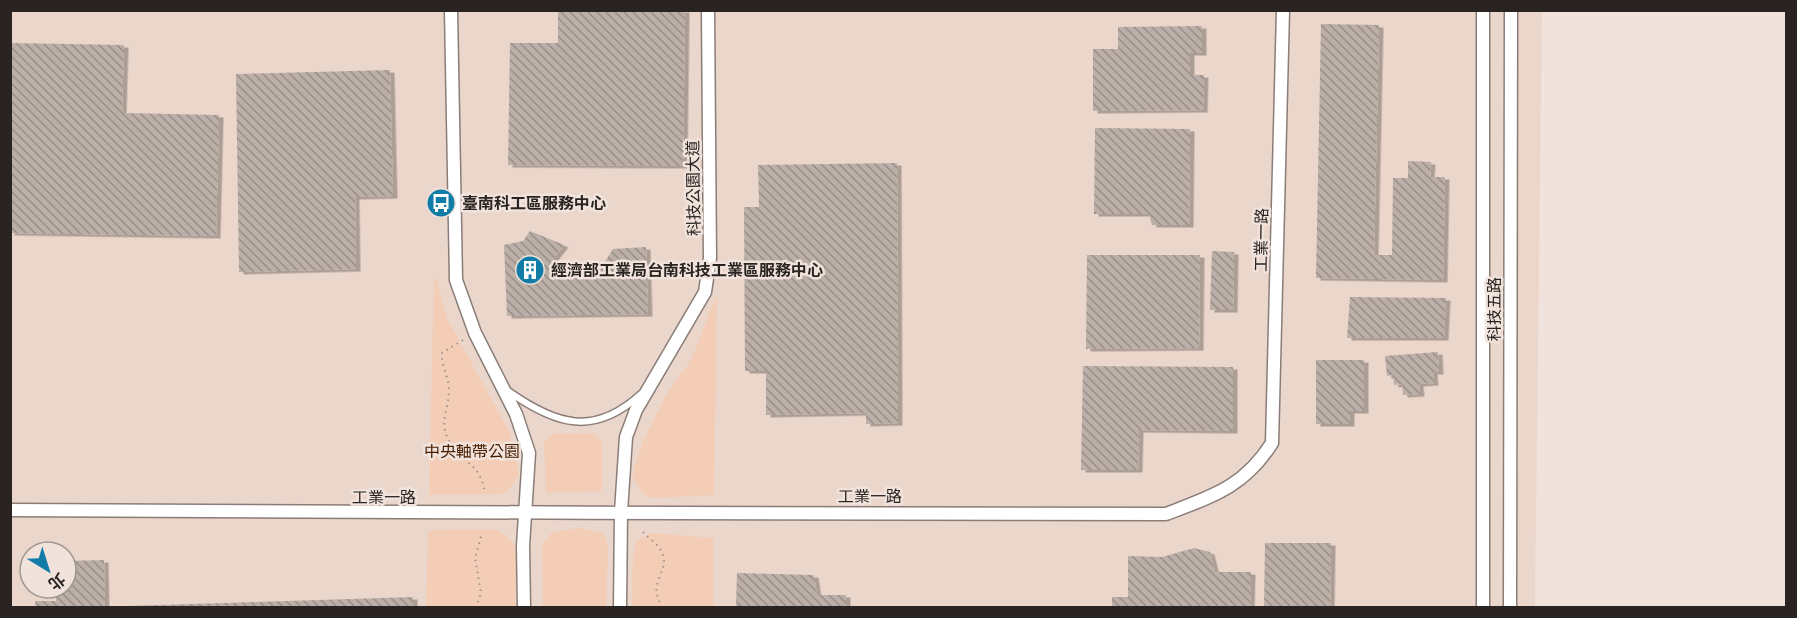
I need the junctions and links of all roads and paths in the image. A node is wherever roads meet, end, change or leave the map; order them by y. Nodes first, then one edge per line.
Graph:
1 (451, 10) edge
2 (708, 10) edge
3 (1283, 10) edge
4 (1483, 10) edge
5 (1511, 10) edge
6 (475, 333) junction
7 (650, 385) junction
8 (503, 387) junction
9 (484, 492) dead end
10 (10, 510) edge
11 (621, 512) junction
12 (526, 514) junction
13 (643, 532) dead end
14 (482, 533) dead end
15 (476, 608) edge
16 (524, 608) edge
17 (620, 608) edge
18 (662, 608) edge
19 (1483, 608) edge
20 (1510, 608) edge

1 - 6 street, 科技公園大道
2 - 7 street, 科技公園大道
3 - 11 street, 工業一路
4 - 19 street, 科技五路
5 - 20 street, 科技五路
6 - 8 street, 科技公園大道
6 - 9 path
7 - 8 lane, 科技公園大道
7 - 11 street, 科技公園大道
8 - 12 street, 科技公園大道
10 - 12 street, 工業一路
11 - 12 street, 工業一路
11 - 17 street, 科技公園大道
12 - 16 street, 科技公園大道
13 - 18 path
14 - 15 path

